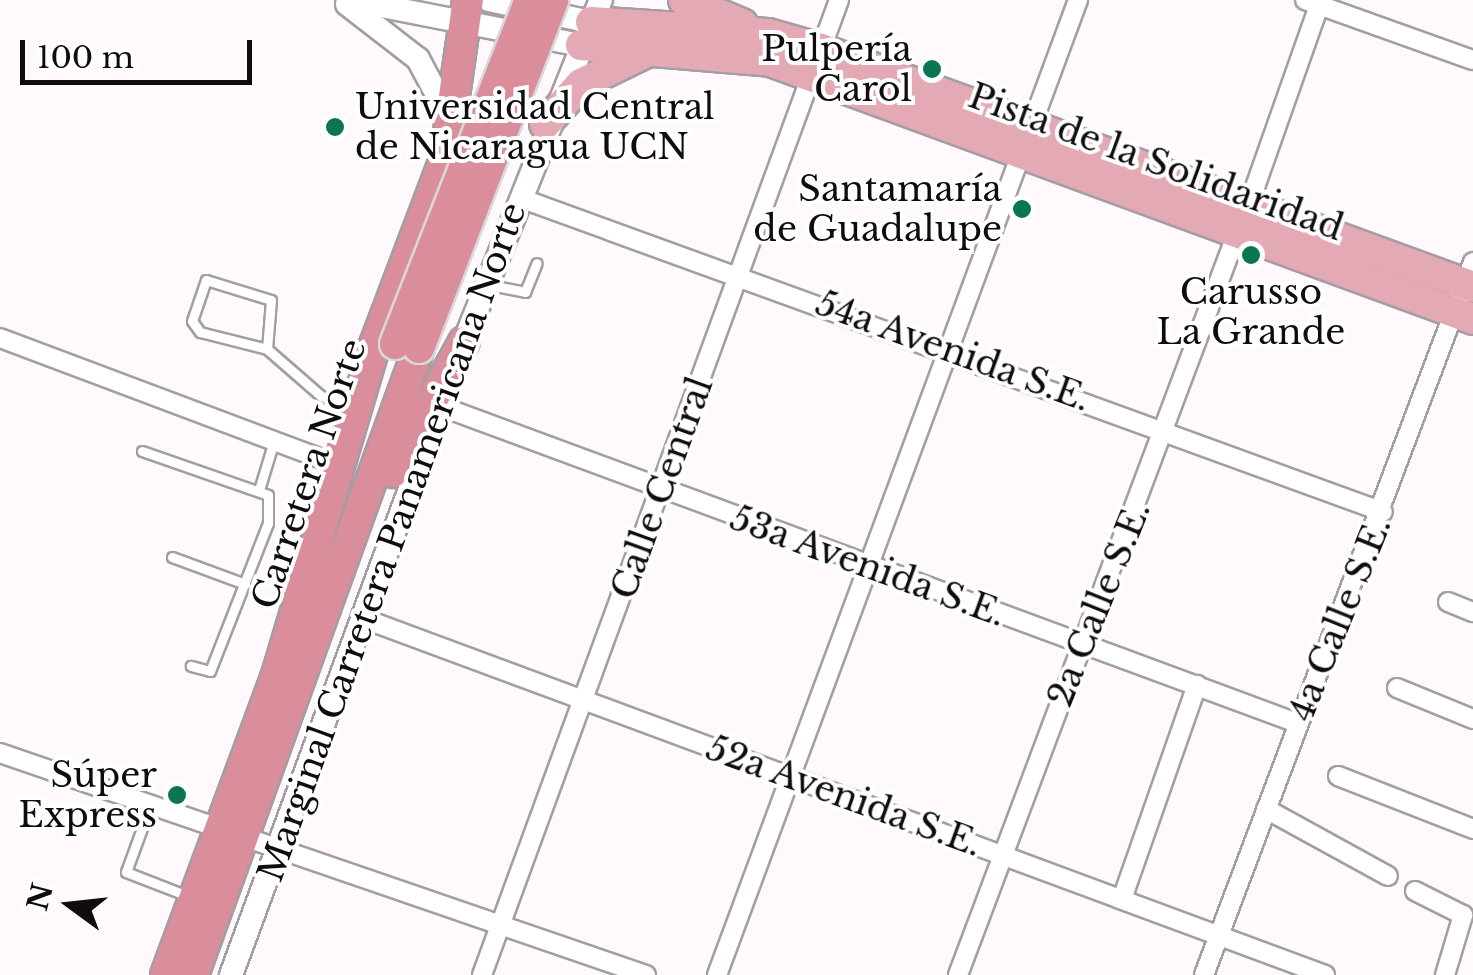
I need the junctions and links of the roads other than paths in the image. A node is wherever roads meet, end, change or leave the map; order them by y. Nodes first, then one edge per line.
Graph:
1 (340, 0) edge
2 (351, 0) edge
3 (489, 0) edge
4 (530, 0) edge
5 (553, 0) edge
6 (684, 0) edge
7 (839, 0) edge
8 (1078, 0) edge
9 (1312, 2) edge
10 (466, 10) edge
11 (591, 22) edge
12 (768, 34) junction
13 (650, 50) junction
14 (1473, 60) edge
15 (817, 62) junction
16 (448, 117) junction
17 (545, 124) junction
18 (1028, 139) junction
19 (520, 198) junction
20 (1243, 220) junction
21 (537, 263) dead end
22 (740, 272) junction
23 (488, 284) junction
24 (1468, 293) edge
25 (0, 338) edge
26 (464, 342) junction
27 (407, 346) junction
28 (267, 350) junction
29 (951, 352) junction
30 (356, 406) junction
31 (440, 406) junction
32 (1168, 430) junction
33 (273, 444) junction
34 (142, 451) dead end
35 (338, 465) junction
36 (259, 490) junction
37 (660, 492) junction
38 (1383, 512) junction
39 (172, 557) dead end
40 (344, 563) junction
41 (868, 565) junction
42 (245, 584) junction
43 (1448, 602) dead end
44 (1473, 612) edge
45 (362, 618) junction
46 (1082, 643) junction
47 (191, 666) dead end
48 (275, 682) junction
49 (1197, 685) junction
50 (1397, 688) dead end
51 (583, 701) junction
52 (1473, 719) edge
53 (1298, 723) junction
54 (0, 753) edge
55 (1338, 776) dead end
56 (790, 779) junction
57 (143, 800) junction
58 (1266, 809) junction
59 (1473, 829) edge
60 (230, 836) junction
61 (278, 846) junction
62 (1001, 852) junction
63 (1388, 876) dead end
64 (1416, 890) dead end
65 (194, 898) junction
66 (1122, 898) junction
67 (502, 921) junction
68 (1218, 936) junction
69 (166, 975) edge
70 (193, 975) edge
71 (231, 975) edge
72 (482, 975) edge
73 (646, 975) edge
74 (717, 975) edge
75 (958, 975) edge
76 (1204, 975) edge
77 (1325, 975) edge
78 (1444, 975) edge

1 - 16 street
2 - 10 street
3 - 11 street
4 - 27 highway, Carretera Norte, bridge
5 - 27 highway, Carretera Norte, bridge
6 - 12 main road
7 - 15 street, Calle Central
8 - 18 street
9 - 14 street
9 - 20 street, 2a Calle S.E.
10 - 11 street
10 - 16 highway
11 - 12 main road
11 - 13 main road
11 - 17 street, Marginal Carretera Panamericana Norte
12 - 15 main road
13 - 15 main road
13 - 17 main road
15 - 18 main road, Pista de la Solidaridad
15 - 22 street, Calle Central
16 - 30 highway
17 - 19 street, Marginal Carretera Panamericana Norte
18 - 20 main road, Pista de la Solidaridad
18 - 29 street
19 - 22 street, 54a Avenida S.E.
19 - 23 street, Marginal Carretera Panamericana Norte
20 - 24 main road, Pista de la Solidaridad
20 - 32 street, 2a Calle S.E.
21 - 23 lane
22 - 29 street, 54a Avenida S.E.
22 - 37 street, Calle Central
23 - 26 street, Marginal Carretera Panamericana Norte
24 - 38 street, 4a Calle S.E.
25 - 33 street
26 - 31 street, Marginal Carretera Panamericana Norte
26 - 40 highway
27 - 40 highway, Carretera Norte
27 - 48 highway, Carretera Norte
28 - 28 lane
28 - 30 lane
29 - 32 street, 54a Avenida S.E.
29 - 41 street
30 - 35 highway
31 - 37 street, 53a Avenida S.E.
31 - 45 street, Marginal Carretera Panamericana Norte
32 - 38 street, 54a Avenida S.E.
32 - 46 street, 2a Calle S.E.
33 - 35 street
33 - 36 lane
34 - 36 lane
35 - 48 highway
36 - 42 lane
37 - 41 street, 53a Avenida S.E.
37 - 51 street, Calle Central
38 - 53 street, 4a Calle S.E.
39 - 42 lane
40 - 60 highway, Carretera Norte
41 - 46 street, 53a Avenida S.E.
41 - 56 street
42 - 47 lane
43 - 44 street
45 - 51 street, 52a Avenida S.E.
45 - 61 street, Marginal Carretera Panamericana Norte
46 - 49 street, 53a Avenida S.E.
46 - 62 street, 2a Calle S.E.
48 - 60 highway, Carretera Norte
49 - 53 street, 53a Avenida S.E.
49 - 66 street
50 - 52 street
51 - 56 street, 52a Avenida S.E.
51 - 67 street, Calle Central
53 - 58 street, 4a Calle S.E.
54 - 57 street
55 - 59 street
56 - 62 street, 52a Avenida S.E.
56 - 74 street
57 - 60 street
57 - 65 lane
58 - 63 street
58 - 68 street, 4a Calle S.E.
60 - 61 street
60 - 65 highway, Carretera Norte
60 - 70 highway, Carretera Norte
61 - 67 street
61 - 71 street, Marginal Carretera Panamericana Norte
62 - 66 street, 52a Avenida S.E.
62 - 75 street, 2a Calle S.E.
64 - 78 street
65 - 69 highway, Carretera Norte
66 - 68 street, 52a Avenida S.E.
67 - 72 street, Calle Central
67 - 73 street
68 - 76 street, 4a Calle S.E.
68 - 77 street, 52a Avenida S.E.

